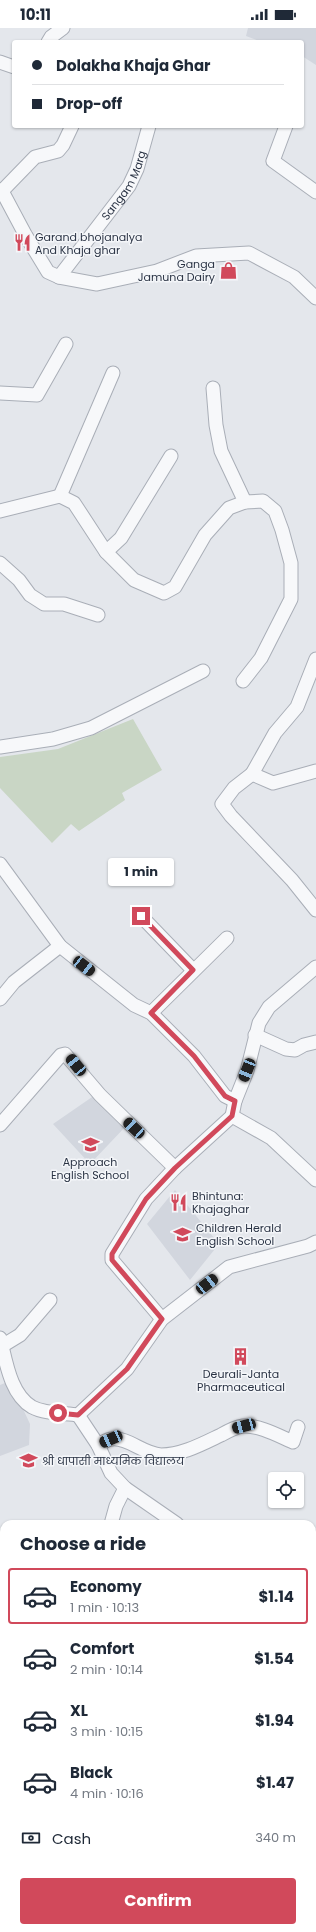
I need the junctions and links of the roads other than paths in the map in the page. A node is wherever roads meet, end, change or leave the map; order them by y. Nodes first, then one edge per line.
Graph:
1 (63, 28) edge
2 (49, 40) edge
3 (0, 62) edge
4 (12, 66) edge
5 (71, 128) edge
6 (148, 128) edge
7 (285, 128) edge
8 (1, 190) edge
9 (316, 192) edge
10 (60, 277) junction
11 (316, 298) edge
12 (66, 344) dead end
13 (113, 373) dead end
14 (213, 388) dead end
15 (0, 393) edge
16 (171, 456) dead end
17 (60, 496) junction
18 (246, 502) junction
19 (0, 511) edge
20 (106, 552) junction
21 (0, 563) edge
22 (98, 615) dead end
23 (316, 658) edge
24 (203, 671) dead end
25 (244, 681) dead end
26 (0, 747) edge
27 (316, 771) edge
28 (252, 774) junction
29 (0, 864) edge
30 (316, 910) edge
31 (141, 916) dead end
32 (227, 938) dead end
33 (60, 946) junction
34 (316, 967) edge
35 (193, 970) junction
36 (0, 999) edge
37 (151, 1013) junction
38 (255, 1035) junction
39 (316, 1042) edge
40 (235, 1101) junction
41 (232, 1116) junction
42 (0, 1125) edge
43 (175, 1168) junction
44 (316, 1180) edge
45 (316, 1242) edge
46 (50, 1300) dead end
47 (162, 1319) junction
48 (1, 1342) edge
49 (78, 1415) junction
50 (298, 1427) dead end
51 (98, 1445) junction
52 (126, 1488) junction
53 (112, 1520) edge
54 (170, 1520) edge

1 - 2 street
3 - 4 street
5 - 8 street
6 - 10 street, Sangam Marg
7 - 9 street
8 - 10 street
10 - 11 street
12 - 15 street
13 - 17 street
14 - 18 street
16 - 20 street
17 - 19 street
17 - 20 street
18 - 20 street
18 - 25 street
21 - 22 street
23 - 28 street
24 - 26 street
27 - 28 street
28 - 30 street
29 - 33 street
31 - 35 street
32 - 35 street
33 - 36 street
33 - 37 street
34 - 38 street
35 - 37 street
37 - 40 street
38 - 39 street
38 - 40 street
40 - 41 street
41 - 43 street
41 - 44 street
42 - 43 street
43 - 47 street
45 - 47 street
46 - 48 street
47 - 49 street
48 - 49 street
49 - 51 street
50 - 51 street
51 - 52 street
52 - 53 street
52 - 54 street

